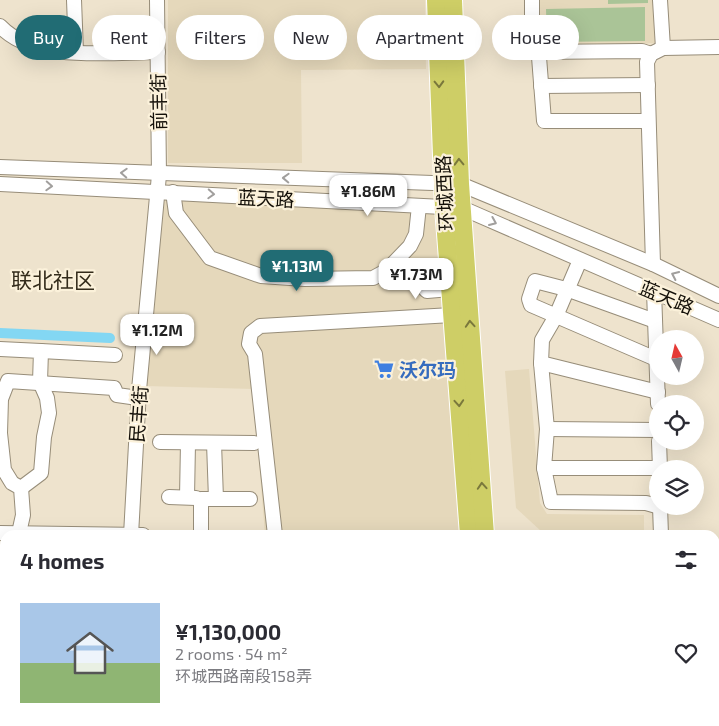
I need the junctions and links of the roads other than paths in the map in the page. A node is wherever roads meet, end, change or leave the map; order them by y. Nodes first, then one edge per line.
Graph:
1 (74, 0) edge
2 (157, 0) edge
3 (436, 0) edge
4 (453, 0) edge
5 (532, 0) edge
6 (660, 0) edge
7 (75, 15) edge
8 (157, 15) edge
9 (532, 15) edge
10 (0, 26) edge
11 (15, 38) edge
12 (719, 47) edge
13 (657, 51) junction
14 (579, 52) edge
15 (158, 60) edge
16 (538, 60) edge
17 (648, 85) junction
18 (541, 86) junction
19 (648, 121) junction
20 (0, 167) edge
21 (159, 175) junction
22 (443, 183) junction
23 (0, 184) edge
24 (460, 184) junction
25 (158, 192) junction
26 (173, 192) junction
27 (419, 206) junction
28 (444, 207) junction
29 (462, 208) junction
30 (580, 260) junction
31 (653, 264) junction
32 (386, 271) junction
33 (450, 289) junction
34 (566, 289) junction
35 (654, 292) junction
36 (719, 296) edge
37 (452, 316) junction
38 (556, 316) junction
39 (719, 320) edge
40 (655, 321) junction
41 (655, 330) edge
42 (0, 349) edge
43 (41, 351) junction
44 (115, 354) dead end
45 (649, 356) edge
46 (541, 363) junction
47 (40, 382) junction
48 (649, 395) edge
49 (138, 398) junction
50 (547, 429) junction
51 (649, 430) edge
52 (160, 442) dead end
53 (214, 442) junction
54 (254, 442) dead end
55 (188, 443) junction
56 (544, 468) junction
57 (649, 468) edge
58 (21, 488) junction
59 (169, 497) dead end
60 (194, 498) junction
61 (216, 499) junction
62 (250, 499) dead end
63 (649, 505) edge
64 (660, 515) edge
65 (20, 530) edge
66 (131, 530) edge
67 (200, 530) edge
68 (274, 530) edge
69 (469, 530) edge
70 (485, 530) edge
71 (661, 530) edge

1 - 7 street
2 - 8 street, 前丰街
3 -> 22 main road, 环城西路
24 -> 4 main road, 环城西路
5 - 9 street
6 - 13 street
10 - 11 street
12 - 13 street
13 - 14 street
13 - 17 street
15 - 21 street, 前丰街
16 - 18 street
17 - 18 street
17 - 19 street
18 - 19 street
19 - 31 street
21 -> 20 street, 蓝天路
22 -> 21 street, 蓝天路
21 - 25 street, 民丰街
22 - 24 street, 蓝天路
22 - 28 main road, 环城西路
23 -> 25 street, 蓝天路
24 - 29 main road, 环城西路
24 - 31 street, 蓝天路
25 - 26 street, 蓝天路
25 - 49 street, 民丰街
26 -> 27 street, 蓝天路
26 - 32 street
27 - 28 street, 蓝天路
27 - 32 street
28 - 29 street, 蓝天路
28 - 33 main road, 环城西路
29 -> 30 street, 蓝天路
70 -> 29 main road, 环城西路
30 - 34 street
30 - 35 street, 蓝天路
36 -> 31 street, 蓝天路
32 - 33 street
33 - 37 main road, 环城西路
34 - 38 street
34 - 38 street
34 - 40 street
35 - 39 street, 蓝天路
35 - 40 street
37 - 68 street
37 -> 69 main road, 环城西路
38 - 45 street
38 - 46 street
40 - 41 street
42 - 43 street
43 - 44 street
43 - 47 street
46 - 48 street
46 - 50 street
47 - 49 street
47 - 58 street
47 - 58 street
49 - 66 street, 民丰街
50 - 51 street
50 - 56 street
52 - 55 street
53 - 54 street
53 - 55 street
53 - 61 street
55 - 60 street
56 - 57 street
56 - 63 street
58 - 65 street
59 - 60 street
60 - 61 street
60 - 67 street
61 - 62 street
64 - 71 street

